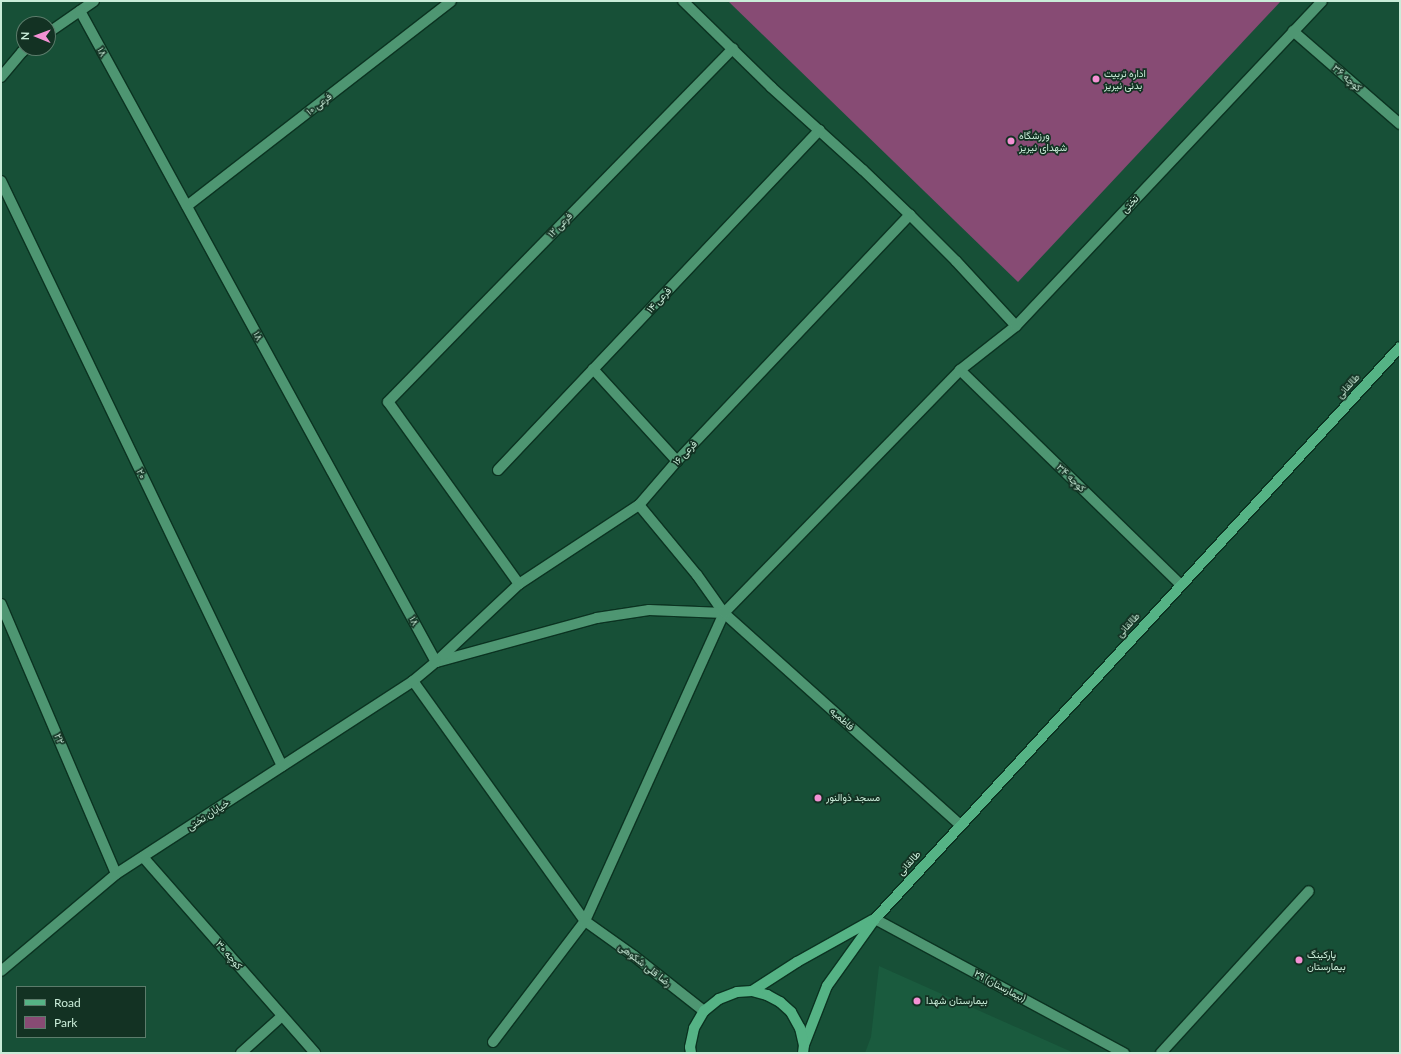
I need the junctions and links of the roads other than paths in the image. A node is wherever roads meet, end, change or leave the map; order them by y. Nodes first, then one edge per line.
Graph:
1 (94, 1) edge
2 (451, 1) edge
3 (683, 1) edge
4 (1322, 1) edge
5 (80, 11) junction
6 (56, 28) edge
7 (1293, 31) junction
8 (733, 48) junction
9 (19, 56) edge
10 (1, 77) edge
11 (1400, 124) edge
12 (820, 130) junction
13 (1, 181) edge
14 (187, 206) junction
15 (910, 215) junction
16 (1016, 326) junction
17 (1400, 347) edge
18 (593, 370) junction
19 (960, 370) junction
20 (678, 461) junction
21 (498, 470) dead end
22 (639, 505) junction
23 (519, 584) junction
24 (1181, 585) junction
25 (1, 604) edge
26 (724, 613) junction
27 (436, 662) junction
28 (425, 673) joint
29 (413, 681) junction
30 (282, 766) junction
31 (960, 825) junction
32 (143, 857) junction
33 (116, 874) junction
34 (1309, 891) dead end
35 (875, 919) junction
36 (585, 921) junction
37 (1, 971) edge
38 (752, 991) junction
39 (704, 1011) junction
40 (282, 1016) junction
41 (691, 1038) junction
42 (493, 1042) dead end
43 (803, 1049) edge
44 (240, 1053) edge
45 (316, 1053) edge
46 (684, 1053) edge
47 (691, 1053) edge
48 (1124, 1053) edge
49 (1161, 1053) edge

1 - 5 street
2 - 14 street, فرعی ۱۰
3 - 8 street
4 - 7 street, تختی
5 - 6 street
5 - 14 street, ۱۸
7 - 11 street, کوچه ۳۶
7 - 16 street, تختی
8 - 12 street
8 - 23 street, فرعی ۱۲
9 - 10 street
12 - 15 street
12 - 18 street, فرعی ۱۴
13 - 30 street, ۲۰
14 - 27 street, ۱۸
15 - 16 street
15 - 20 street, فرعی ۱۶
16 - 19 street, تختی
17 - 24 main road, طالقانی
18 - 20 street
18 - 21 street, فرعی ۱۴
19 - 24 street, کوچه ۳۴
19 - 26 street, تختی
20 - 22 street, فرعی ۱۶
22 - 23 street, فرعی ۱۶
22 - 26 street, فاطمیه
23 - 27 street, فرعی ۱۶
24 - 31 main road, طالقانی
25 - 33 street, ۲۲
26 - 27 street, فرعی ۱۶
26 - 31 street, فاطمیه
26 - 36 street
27 - 28 street, فرعی ۱۶
28 - 29 street, خیابان تختی
29 - 30 street, خیابان تختی
29 - 36 street, رضا قلی شکوهی
30 - 32 street, خیابان تختی
31 - 35 main road, طالقانی
32 - 33 street, خیابان تختی
32 - 40 street, کوچه ۳۰
33 - 37 street, خیابان تختی
34 - 49 street
35 - 38 main road
35 - 43 main road
35 - 48 street, ۲۹ (بیمارستان)
36 - 39 street, رضا قلی شکوهی
36 - 42 street
38 - 39 main road
38 - 43 main road
39 - 41 main road
40 - 44 street
40 - 45 street, کوچه ۳۰
41 - 46 main road
41 - 47 main road

